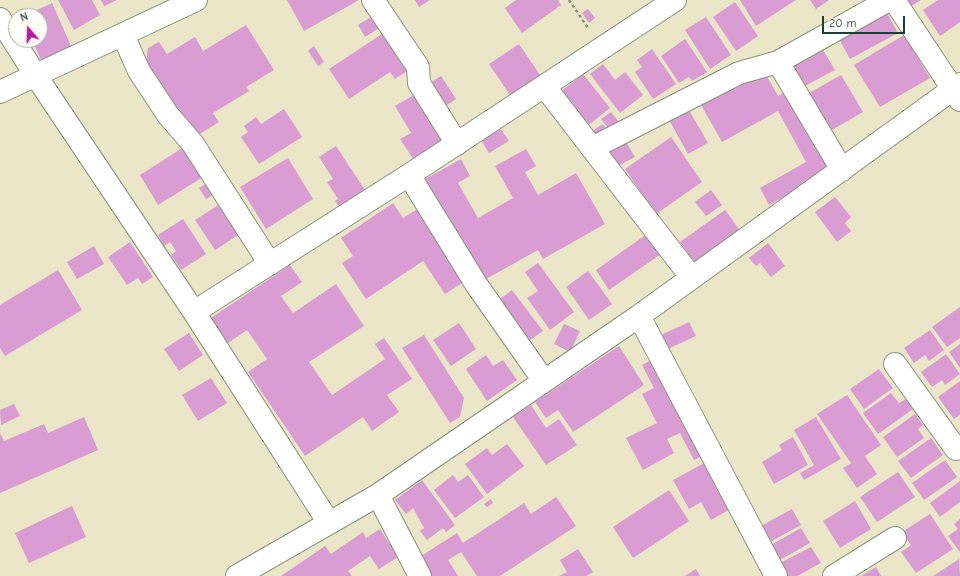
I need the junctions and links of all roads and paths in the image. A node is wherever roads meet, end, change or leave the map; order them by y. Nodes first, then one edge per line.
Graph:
1 (196, 0) edge
2 (372, 0) edge
3 (569, 0) edge
4 (675, 0) edge
5 (889, 0) edge
6 (894, 0) edge
7 (0, 18) edge
8 (123, 35) junction
9 (602, 49) junction
10 (778, 62) junction
11 (36, 76) junction
12 (545, 87) junction
13 (958, 91) edge
14 (0, 92) edge
15 (457, 144) junction
16 (592, 148) junction
17 (842, 170) junction
18 (409, 175) junction
19 (270, 264) junction
20 (692, 278) junction
21 (194, 312) junction
22 (639, 316) junction
23 (895, 364) dead end
24 (544, 381) junction
25 (960, 446) edge
26 (378, 495) junction
27 (329, 523) junction
28 (895, 538) dead end
29 (237, 576) edge
30 (420, 576) edge
31 (776, 576) edge
32 (834, 576) edge

1 - 8 street
2 - 15 street
3 - 9 path
4 - 9 street
5 - 10 street
6 - 13 street
7 - 11 street
8 - 11 street
8 - 19 street
9 - 12 street
10 - 16 street
10 - 17 street
11 - 14 street
11 - 21 street
12 - 15 street
12 - 16 street
13 - 17 street
15 - 18 street
16 - 20 street
17 - 20 street
18 - 19 street
18 - 24 street
19 - 21 street
20 - 22 street
21 - 27 street
22 - 24 street
22 - 31 street
23 - 25 street
24 - 26 street
26 - 27 street
26 - 30 street
27 - 29 street
28 - 32 street

